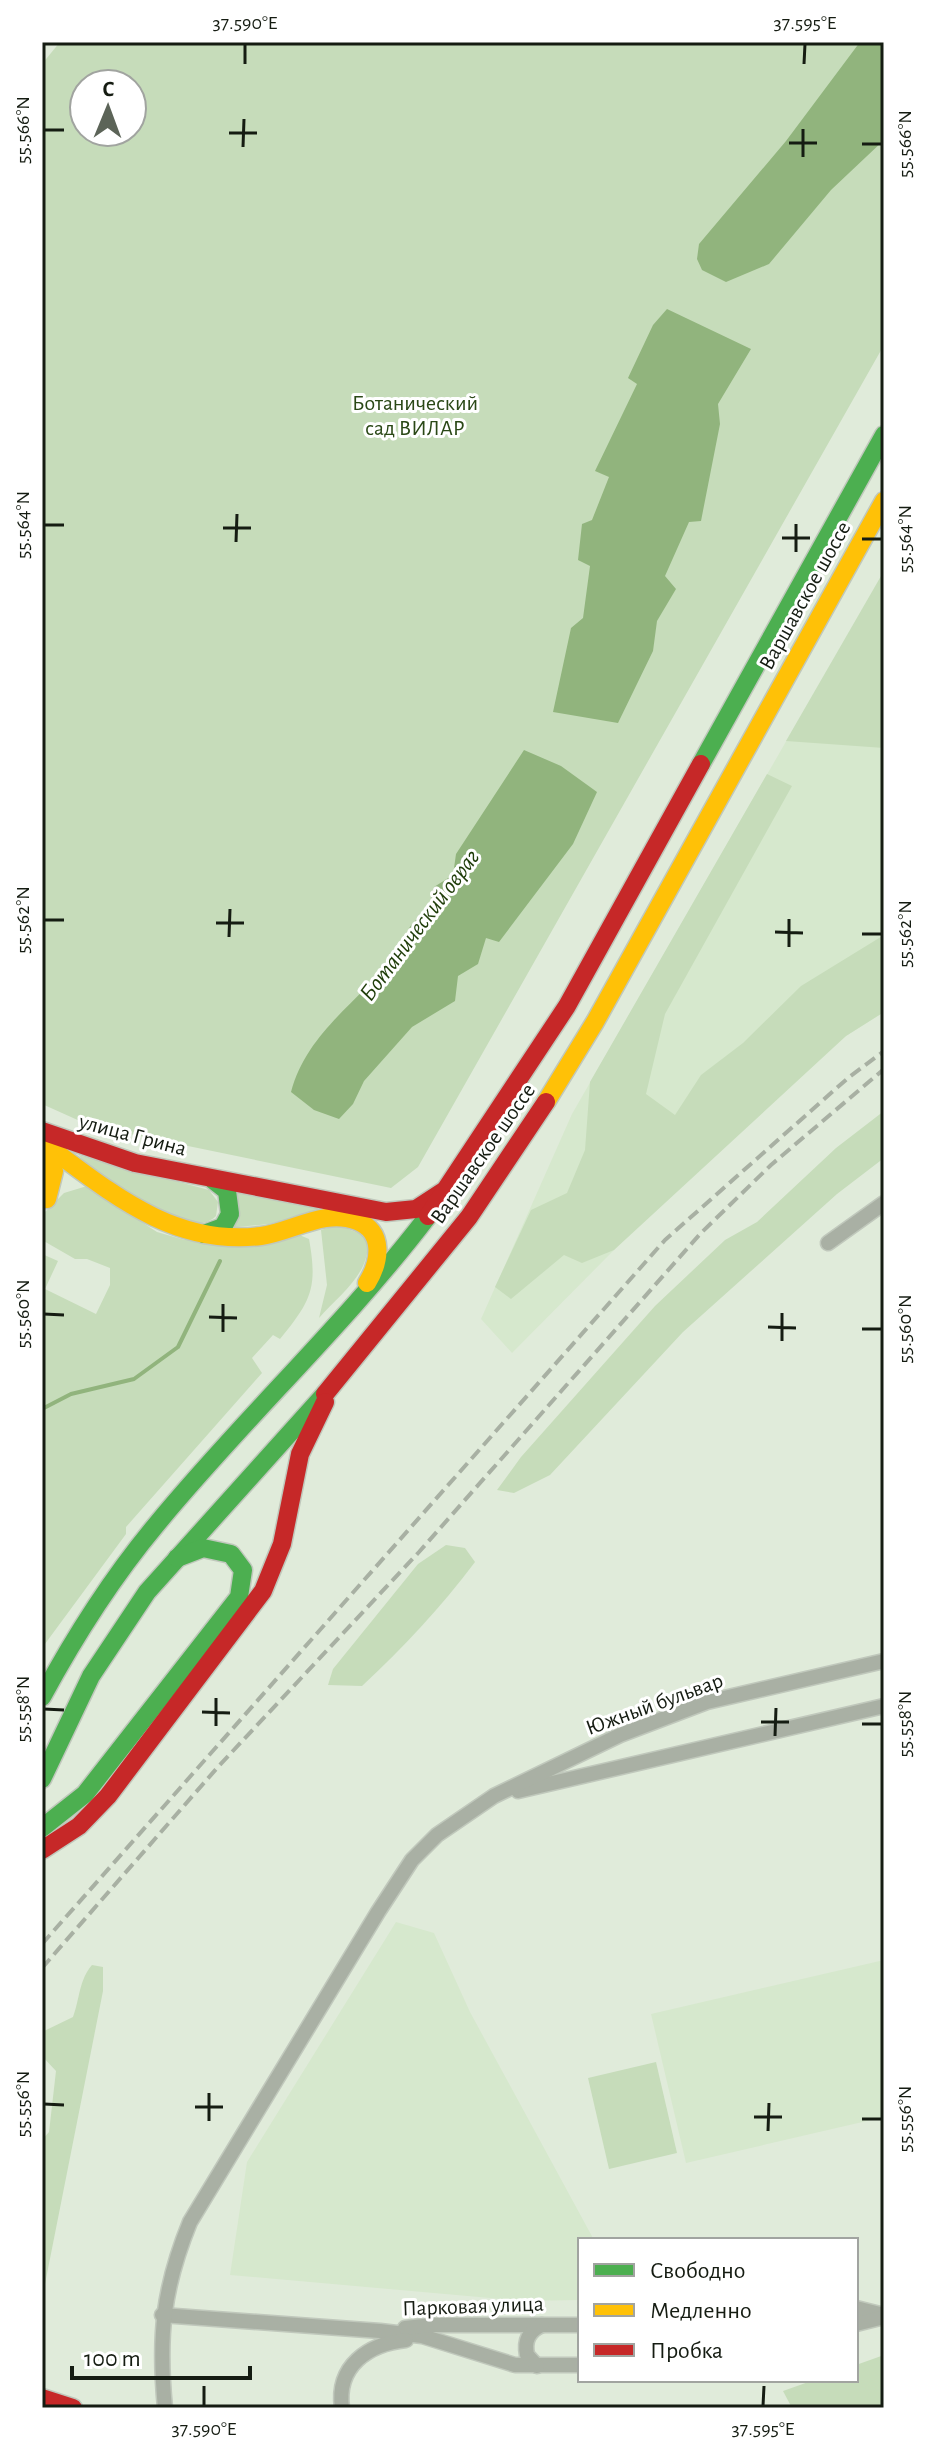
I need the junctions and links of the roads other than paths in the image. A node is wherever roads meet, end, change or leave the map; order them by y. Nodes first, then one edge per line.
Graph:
1 (884, 435) edge
2 (884, 501) edge
3 (46, 1138) edge
4 (70, 1162) junction
5 (464, 1168) junction
6 (94, 1180) junction
7 (213, 1180) junction
8 (50, 1197) edge
9 (884, 1203) edge
10 (188, 1233) junction
11 (828, 1243) dead end
12 (335, 1327) junction
13 (340, 1378) junction
14 (174, 1559) junction
15 (78, 1632) junction
16 (884, 1661) edge
17 (42, 1674) edge
18 (42, 1697) edge
19 (884, 1706) edge
20 (42, 1779) edge
21 (494, 1796) junction
22 (42, 1828) edge
23 (42, 1850) edge
24 (858, 2309) edge
25 (162, 2315) junction
26 (884, 2316) edge
27 (858, 2323) edge
28 (543, 2325) junction
29 (578, 2325) edge
30 (380, 2331) junction
31 (429, 2339) junction
32 (578, 2365) edge
33 (537, 2366) junction
34 (43, 2398) edge
35 (73, 2408) edge
36 (165, 2408) edge
37 (342, 2408) edge

1 - 5 main road, Варшавское шоссе
2 - 13 main road, Варшавское шоссе
3 - 4 main road, улица Грина
3 - 7 main road, улица Грина
3 - 8 main road
4 - 6 main road, улица Грина
4 - 8 main road
5 - 7 main road, улица Грина
5 - 12 main road, Варшавское шоссе
6 - 8 main road
6 - 10 main road, улица Грина
7 - 10 main road
9 - 11 street
10 - 12 main road, улица Грина
12 - 15 main road, Варшавское шоссе
13 - 14 main road, Варшавское шоссе
13 - 23 main road
14 - 20 main road, Варшавское шоссе
14 - 22 main road
15 - 17 main road
15 - 18 main road, Варшавское шоссе
16 - 21 street, Южный бульвар
19 - 21 street, Южный бульвар
21 - 25 street, Южный бульвар
24 - 26 street
25 - 30 street
25 - 36 street, Южный бульвар
26 - 27 street
28 - 29 street, Парковая улица
28 - 30 street, Парковая улица
28 - 33 street
30 - 31 street, Парковая улица
31 - 33 street, Парковая улица
31 - 37 street
32 - 33 street, Парковая улица
34 - 35 main road

